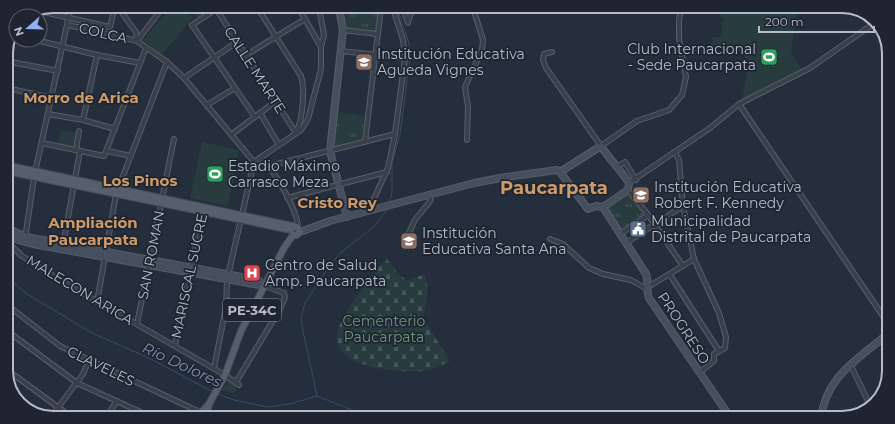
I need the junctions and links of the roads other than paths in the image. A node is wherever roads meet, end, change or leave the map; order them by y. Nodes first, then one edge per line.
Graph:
1 (70, 13) edge
2 (114, 13) edge
3 (121, 13) edge
4 (157, 13) edge
5 (209, 13) edge
6 (219, 13) edge
7 (261, 13) edge
8 (302, 13) edge
9 (320, 13) edge
10 (340, 13) edge
11 (380, 13) edge
12 (395, 13) edge
13 (405, 13) edge
14 (411, 13) edge
15 (475, 13) edge
16 (681, 13) edge
17 (48, 14) edge
18 (69, 18) junction
19 (305, 19) junction
20 (68, 25) junction
21 (871, 26) edge
22 (343, 30) junction
23 (377, 34) junction
24 (276, 37) junction
25 (137, 41) junction
26 (238, 42) junction
27 (48, 43) edge
28 (64, 46) junction
29 (321, 47) junction
30 (146, 48) junction
31 (341, 51) junction
32 (552, 52) dead end
33 (97, 55) junction
34 (246, 55) junction
35 (375, 55) junction
36 (215, 58) junction
37 (405, 58) junction
38 (13, 62) edge
39 (167, 62) junction
40 (140, 63) junction
41 (58, 71) junction
42 (184, 78) junction
43 (235, 88) junction
44 (13, 89) edge
45 (53, 98) junction
46 (276, 101) junction
47 (739, 104) junction
48 (207, 106) junction
49 (260, 113) junction
50 (48, 114) junction
51 (255, 117) junction
52 (83, 120) junction
53 (115, 129) junction
54 (79, 131) dead end
55 (296, 132) junction
56 (395, 134) junction
57 (231, 135) junction
58 (174, 138) dead end
59 (467, 140) dead end
60 (365, 142) junction
61 (42, 144) junction
62 (280, 145) junction
63 (601, 146) junction
64 (78, 150) junction
65 (107, 151) junction
66 (330, 151) junction
67 (675, 152) junction
68 (131, 156) junction
69 (260, 158) junction
70 (254, 162) junction
71 (13, 166) edge
72 (269, 166) junction
73 (618, 166) junction
74 (35, 170) junction
75 (13, 172) edge
76 (386, 172) junction
77 (560, 172) junction
78 (34, 177) junction
79 (636, 180) junction
80 (74, 182) junction
81 (338, 183) junction
82 (629, 183) junction
83 (628, 190) junction
84 (117, 191) junction
85 (430, 195) junction
86 (287, 198) junction
87 (162, 200) junction
88 (683, 206) junction
89 (603, 207) junction
90 (203, 208) junction
91 (371, 211) junction
92 (648, 216) junction
93 (242, 217) junction
94 (347, 217) junction
95 (655, 224) junction
96 (296, 230) junction
97 (13, 232) edge
98 (620, 234) junction
99 (13, 236) edge
100 (25, 239) junction
101 (550, 239) dead end
102 (404, 243) dead end
103 (626, 243) junction
104 (62, 246) junction
105 (13, 248) edge
106 (105, 254) junction
107 (694, 259) junction
108 (150, 263) junction
109 (683, 266) junction
110 (190, 270) junction
111 (670, 275) junction
112 (228, 277) junction
113 (265, 286) junction
114 (648, 288) junction
115 (96, 302) junction
116 (13, 309) edge
117 (882, 314) edge
118 (137, 324) junction
119 (13, 335) edge
120 (882, 339) edge
121 (175, 345) junction
122 (719, 351) junction
123 (89, 360) junction
124 (852, 366) junction
125 (214, 368) junction
126 (698, 373) junction
127 (13, 374) edge
128 (225, 375) junction
129 (77, 383) junction
130 (117, 401) junction
131 (868, 401) edge
132 (58, 408) junction
133 (56, 411) edge
134 (62, 411) edge
135 (110, 411) edge
136 (139, 411) edge
137 (197, 411) edge
138 (205, 411) edge
139 (726, 411) edge
140 (822, 411) edge

1 - 18 street
2 - 18 street, COLCA
3 - 25 street
4 - 25 street
5 - 36 street
6 - 26 street, CALLE MARTE
7 - 24 street
8 - 19 street
9 - 29 street
10 - 22 main road
11 - 23 street
12 - 37 street
13 - 14 street
15 - 59 street
16 - 63 street
17 - 18 street, COLCA
18 - 20 street
19 - 24 street
19 - 29 street
20 - 25 street, COLCA
20 - 28 street
21 - 47 street
22 - 23 street
22 - 31 main road
23 - 35 street
24 - 34 street
24 - 55 street
25 - 30 street
26 - 34 street, CALLE MARTE
26 - 36 street
27 - 28 street
28 - 33 street
28 - 41 street
29 - 55 street
30 - 39 street
30 - 40 street
31 - 35 street
31 - 66 main road
32 - 63 street
33 - 40 street
33 - 52 street
34 - 46 street, CALLE MARTE
35 - 37 street
35 - 60 street
36 - 42 street
36 - 43 street
37 - 56 street
38 - 41 street
39 - 42 street
39 - 68 street
40 - 53 street
41 - 45 street
42 - 48 street
43 - 48 street
43 - 51 street
44 - 45 street
45 - 50 street
46 - 49 street
46 - 55 street, CALLE MARTE
47 - 67 street
47 - 117 street
48 - 57 street
49 - 51 street
49 - 62 street
50 - 52 street
50 - 61 street
51 - 57 street
52 - 53 street
53 - 65 street
54 - 64 street
55 - 62 street
56 - 60 street
56 - 76 street
57 - 70 street
58 - 87 street, SAN ROMAN
60 - 66 street
61 - 64 street
61 - 74 street
62 - 69 street
63 - 73 main road
63 - 77 main road
64 - 65 street
64 - 80 street
65 - 68 street
66 - 72 street
66 - 81 main road
67 - 79 street
67 - 88 street
68 - 84 street
69 - 70 street
69 - 72 street
70 - 93 street
71 - 74 main road
72 - 86 street
73 - 79 street
73 - 82 main road
74 - 78 street
74 - 80 main road
75 - 78 main road
76 - 81 street
76 - 91 street
77 - 85 main road
77 - 89 main road
78 - 80 main road
78 - 100 street
79 - 82 street
80 - 84 main road
80 - 104 street
81 - 86 street
81 - 94 main road
82 - 83 main road
83 - 89 main road
83 - 92 street
84 - 87 main road
84 - 106 street
85 - 91 main road
85 - 102 street
86 - 96 street
87 - 90 main road
87 - 108 street, SAN ROMAN
88 - 95 street
88 - 107 street
89 - 98 main road, PROGRESO
90 - 93 main road
90 - 110 street, MARISCAL SUCRE
91 - 94 main road
92 - 95 street
92 - 98 street
93 - 96 main road
93 - 112 street
94 - 96 main road
95 - 103 street
95 - 109 street
96 - 113 main road, PE-34C
97 - 100 main road
98 - 103 main road, PROGRESO
99 - 100 main road
100 - 104 main road
101 - 114 street
103 - 114 main road, PROGRESO
104 - 106 main road
105 - 115 street, MALECON ARICA
106 - 108 main road
106 - 115 street
107 - 109 street
107 - 122 street
108 - 110 main road
108 - 118 street, SAN ROMAN
109 - 111 street
110 - 112 main road
110 - 121 street, MARISCAL SUCRE
111 - 114 street
111 - 122 street
112 - 113 main road
112 - 125 street
113 - 128 main road, PE-34C
113 - 128 street, MALECON ARICA
114 - 126 main road, PROGRESO
115 - 118 street, MALECON ARICA
116 - 123 street, CLAVELES
118 - 121 street, MALECON ARICA
119 - 129 street
120 - 124 main road
121 - 125 street, MALECON ARICA
122 - 126 street
123 - 129 street
123 - 137 street, CLAVELES
124 - 131 street
124 - 140 main road
125 - 128 street, MALECON ARICA
126 - 139 main road, PROGRESO
127 - 132 street
128 - 138 main road, PE-34C
129 - 130 street
129 - 132 street
130 - 135 street
130 - 136 street
132 - 133 street
132 - 134 street

